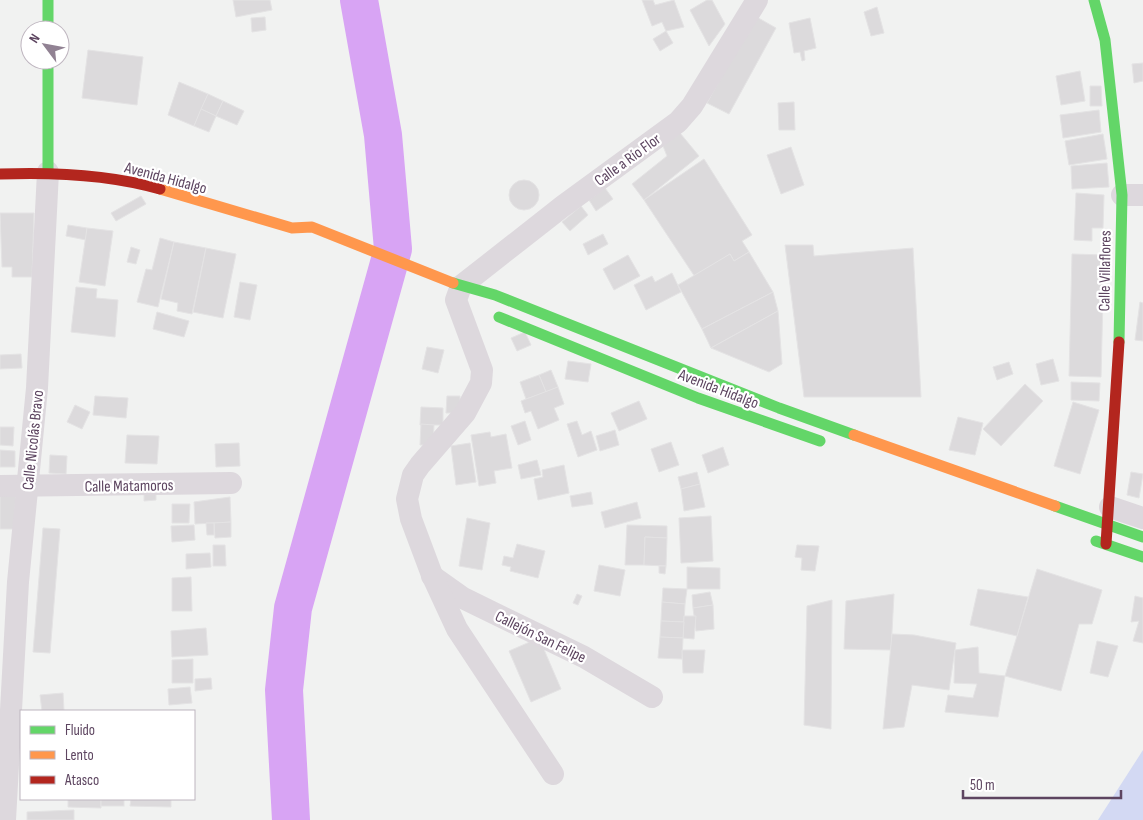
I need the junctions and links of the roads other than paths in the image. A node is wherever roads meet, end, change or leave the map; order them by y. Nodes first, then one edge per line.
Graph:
1 (48, 0) edge
2 (757, 0) edge
3 (1094, 0) edge
4 (48, 20) edge
5 (48, 70) edge
6 (48, 172) junction
7 (0, 174) edge
8 (1133, 195) edge
9 (292, 228) junction
10 (307, 240) dead end
11 (459, 297) junction
12 (490, 313) dead end
13 (836, 446) dead end
14 (231, 483) dead end
15 (0, 486) edge
16 (28, 487) junction
17 (1109, 516) junction
18 (1143, 518) edge
19 (1143, 537) edge
20 (1088, 538) dead end
21 (1106, 544) junction
22 (1143, 558) edge
23 (432, 575) junction
24 (9, 586) edge
25 (652, 697) dead end
26 (553, 774) dead end
27 (5, 820) edge

1 - 4 main road
2 - 11 street, Calle a Río Flor
3 - 8 main road, Calle Villaflores
5 - 6 main road, Calle Nicolás Bravo
6 - 7 main road, Avenida Hidalgo
6 - 9 main road, Avenida Hidalgo
6 - 16 street, Calle Nicolás Bravo
8 - 17 main road, Calle Villaflores
9 - 10 main road, Avenida Hidalgo
9 - 11 main road, Avenida Hidalgo
11 - 17 main road, Avenida Hidalgo
11 - 23 street
12 - 13 main road, Avenida Hidalgo
14 - 16 street, Calle Matamoros
15 - 16 street, Calle Matamoros
16 - 24 street, Calle Nicolás Bravo
17 - 18 street
17 - 19 main road, Avenida Hidalgo
17 - 21 main road, Calle Villaflores
20 - 21 main road
21 - 22 main road
23 - 25 street, Callejón San Felipe
23 - 26 street
24 - 27 street, Calle Nicolás Bravo

